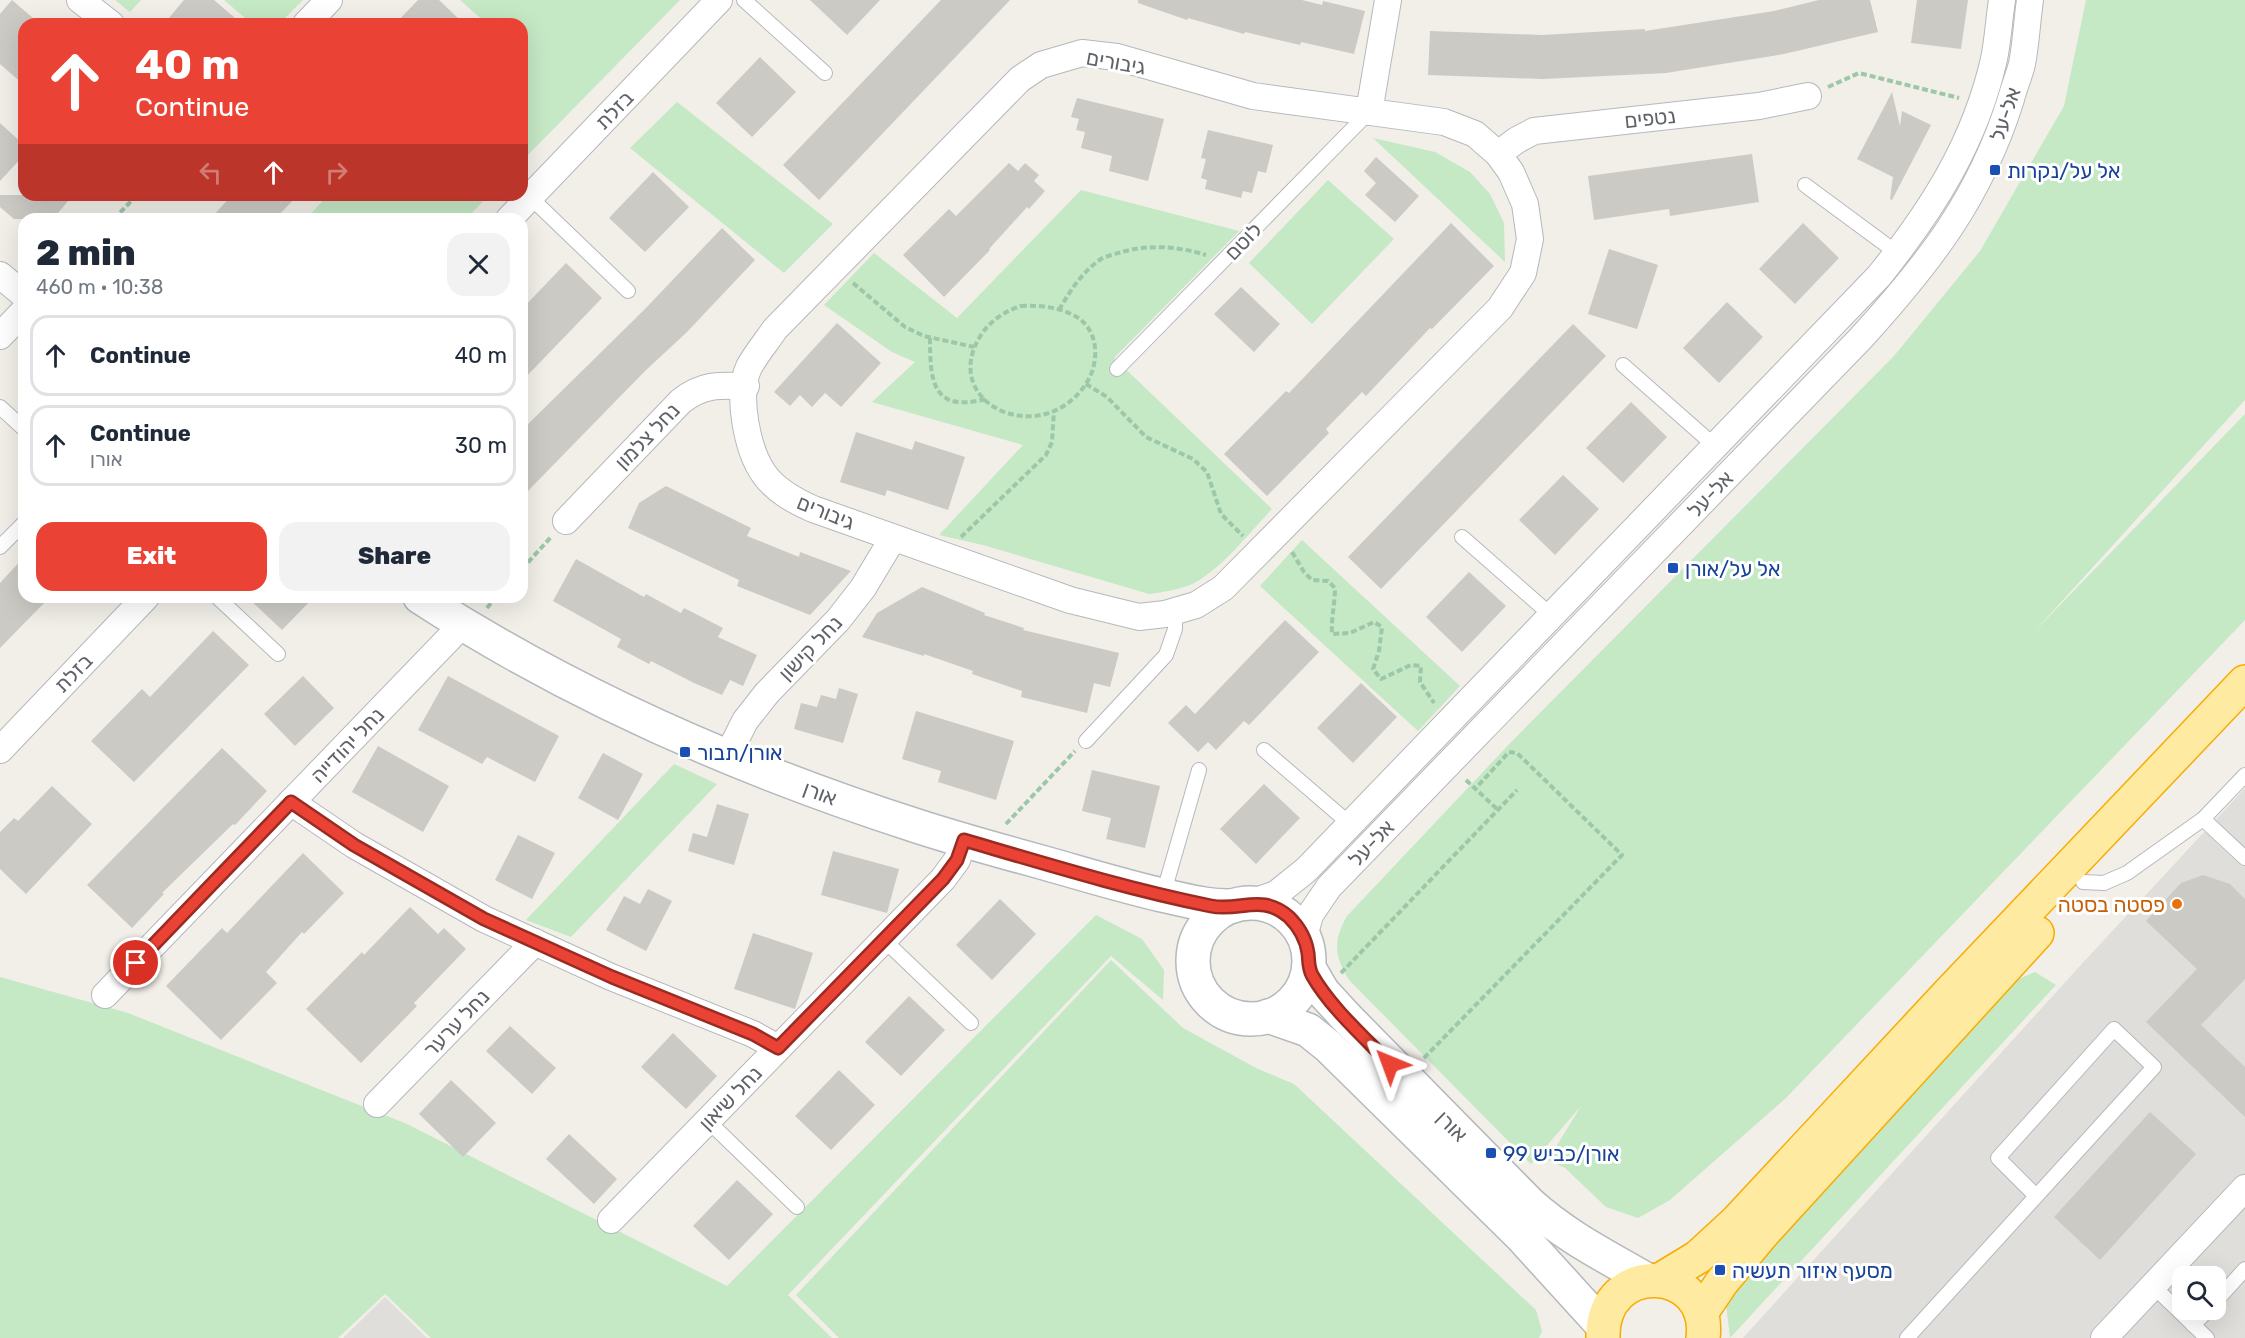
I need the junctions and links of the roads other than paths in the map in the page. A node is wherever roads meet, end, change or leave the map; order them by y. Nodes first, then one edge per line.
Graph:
1 (80, 0) edge
2 (329, 0) edge
3 (719, 0) edge
4 (744, 0) edge
5 (1388, 0) edge
6 (2002, 0) edge
7 (2030, 0) edge
8 (103, 18) edge
9 (312, 18) edge
10 (825, 73) dead end
11 (1808, 96) road end
12 (1369, 112) junction
13 (1498, 154) junction
14 (1805, 185) dead end
15 (530, 198) joint
16 (527, 201) edge
17 (515, 213) edge
18 (1897, 254) junction
19 (0, 275) edge
20 (18, 290) edge
21 (628, 291) dead end
22 (18, 317) edge
23 (0, 336) edge
24 (1623, 365) dead end
25 (1117, 369) dead end
26 (746, 386) junction
27 (0, 407) edge
28 (18, 424) edge
29 (1716, 447) junction
30 (566, 521) road end
31 (18, 529) edge
32 (1462, 537) dead end
33 (893, 538) junction
34 (0, 547) edge
35 (140, 603) edge
36 (224, 603) edge
37 (430, 603) edge
38 (1175, 611) junction
39 (1552, 616) junction
40 (463, 624) junction
41 (278, 654) dead end
42 (2245, 682) edge
43 (2245, 712) edge
44 (1086, 741) road end
45 (0, 750) edge
46 (1264, 750) dead end
47 (727, 757) junction
48 (1199, 770) dead end
49 (2245, 775) edge
50 (291, 802) junction
51 (2203, 819) junction
52 (1350, 824) junction
53 (974, 843) junction
54 (2245, 858) edge
55 (2083, 882) junction
56 (1153, 893) junction
57 (1242, 904) junction
58 (884, 940) junction
59 (535, 942) junction
60 (1194, 951) junction
61 (1312, 966) junction
62 (105, 995) dead end
63 (1268, 1016) junction
64 (971, 1023) dead end
65 (778, 1048) junction
66 (377, 1104) dead end
67 (708, 1121) junction
68 (2245, 1188) edge
69 (2036, 1196) junction
70 (797, 1207) dead end
71 (611, 1220) dead end
72 (2245, 1269) edge
73 (1654, 1280) junction
74 (2153, 1286) junction
75 (2226, 1290) edge
76 (2198, 1320) edge
77 (2193, 1325) junction
78 (1703, 1329) edge
79 (1603, 1332) edge
80 (1907, 1338) edge
81 (2104, 1338) edge
82 (2207, 1338) edge

1 - 8 street
2 - 9 street
3 - 15 street, בזלת
4 - 10 lane
5 - 12 street
6 - 18 street, אל-על
7 - 61 street, אל-על
11 - 13 street, נטפים
12 - 13 street, גיבורים
12 - 25 lane, לוטם
12 - 26 street, גיבורים
13 - 38 street, גיבורים
14 - 18 lane
15 - 21 lane
16 - 17 street, בזלת
18 - 29 street, אל-על
19 - 20 street
22 - 23 street
24 - 29 lane
26 - 30 street, נחל צלמון
26 - 33 street, גיבורים
27 - 28 lane
29 - 39 street, אל-על
31 - 34 lane
32 - 39 lane
33 - 38 street, גיבורים
33 - 47 street, נחל קישון
35 - 45 street, בזלת
36 - 41 lane
37 - 40 street, אורן
38 - 44 lane
39 - 52 street, אל-על
40 - 47 street, אורן
40 - 50 street, נחל יהודייה
42 - 73 highway
43 - 55 highway
46 - 52 lane
47 - 53 street, אורן
48 - 56 lane
49 - 51 lane
50 - 59 street
50 - 62 street, נחל יהודייה
51 - 54 lane
51 - 55 lane
52 - 57 street, אל-על
53 - 56 street, אורן
53 - 58 street, נחל שיאון
55 - 78 highway
56 - 57 street, אורן
56 - 60 street, אורן
57 - 60 street
57 - 61 street
58 - 64 lane
58 - 65 street, נחל שיאון
59 - 65 street
59 - 66 street, נחל ערער
60 - 63 street
61 - 63 street
61 - 73 street, אורן
63 - 79 street, אורן
65 - 67 street, נחל שיאון
67 - 70 lane
67 - 71 street, נחל שיאון
68 - 74 street
69 - 69 lane
69 - 80 lane
72 - 75 lane
73 - 78 highway
73 - 79 highway
74 - 77 lane
74 - 81 street
76 - 77 lane
77 - 82 lane

